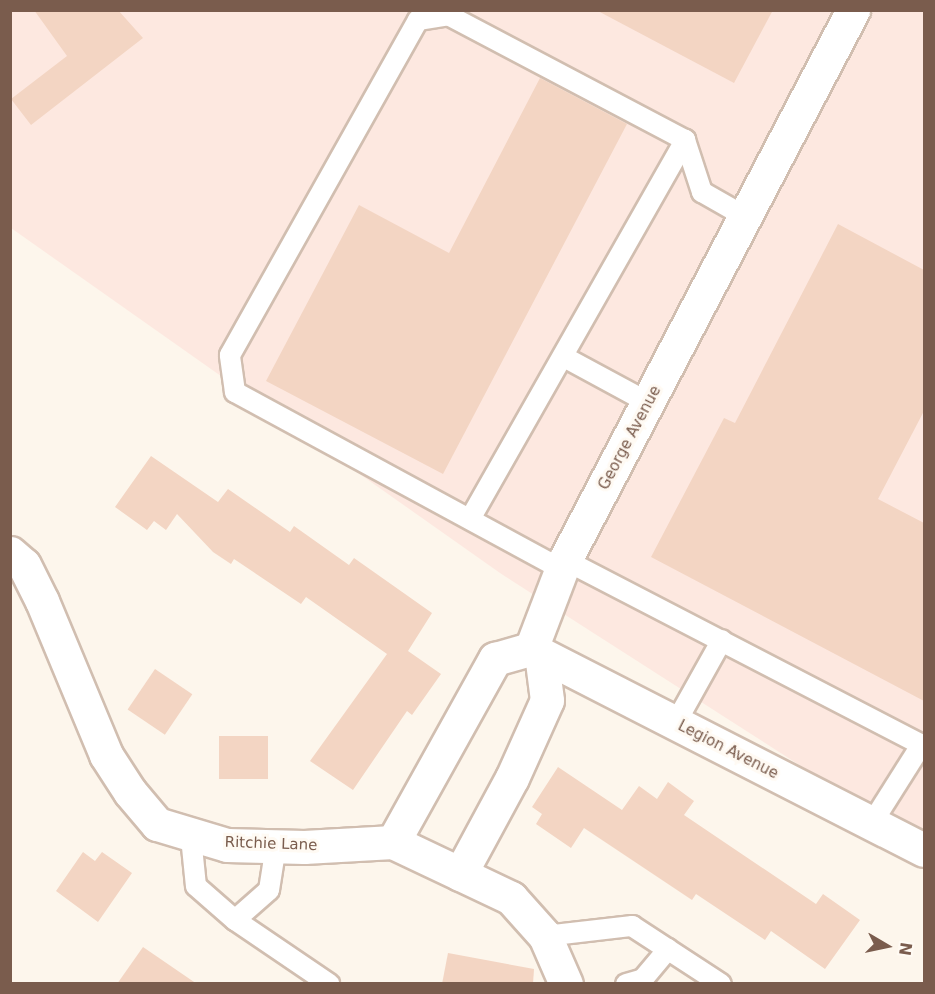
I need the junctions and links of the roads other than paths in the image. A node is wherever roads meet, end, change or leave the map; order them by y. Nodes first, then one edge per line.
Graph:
1 (853, 10) edge
2 (685, 140) junction
3 (746, 217) junction
4 (564, 357) junction
5 (649, 404) junction
6 (470, 519) junction
7 (10, 553) edge
8 (563, 564) junction
9 (722, 640) junction
10 (536, 652) junction
11 (675, 724) junction
12 (923, 745) edge
13 (872, 823) junction
14 (191, 837) junction
15 (393, 843) junction
16 (276, 846) junction
17 (924, 850) edge
18 (460, 874) junction
19 (235, 920) junction
20 (545, 936) junction
21 (668, 950) junction
22 (329, 984) edge
23 (566, 984) edge
24 (626, 984) edge
25 (721, 984) edge

1 - 3 street, George Avenue
2 - 3 lane
2 - 4 lane
2 - 6 lane
3 - 5 street, George Avenue
4 - 5 lane
4 - 6 lane
5 - 8 street, George Avenue
6 - 8 lane
7 - 14 street, Ritchie Lane
8 - 9 lane
8 - 10 street, George Avenue
9 - 11 lane
9 - 12 lane
10 - 11 street, Legion Avenue
10 - 15 street
10 - 18 street
11 - 13 street, Legion Avenue
12 - 13 lane
13 - 17 street, Legion Avenue
14 - 16 street, Ritchie Lane
14 - 19 lane
15 - 16 street, Ritchie Lane
15 - 18 street, Ritchie Lane
16 - 19 lane
18 - 20 street, Ritchie Lane
19 - 22 lane
20 - 21 lane
20 - 23 street, Ritchie Lane
21 - 24 lane
21 - 25 lane

